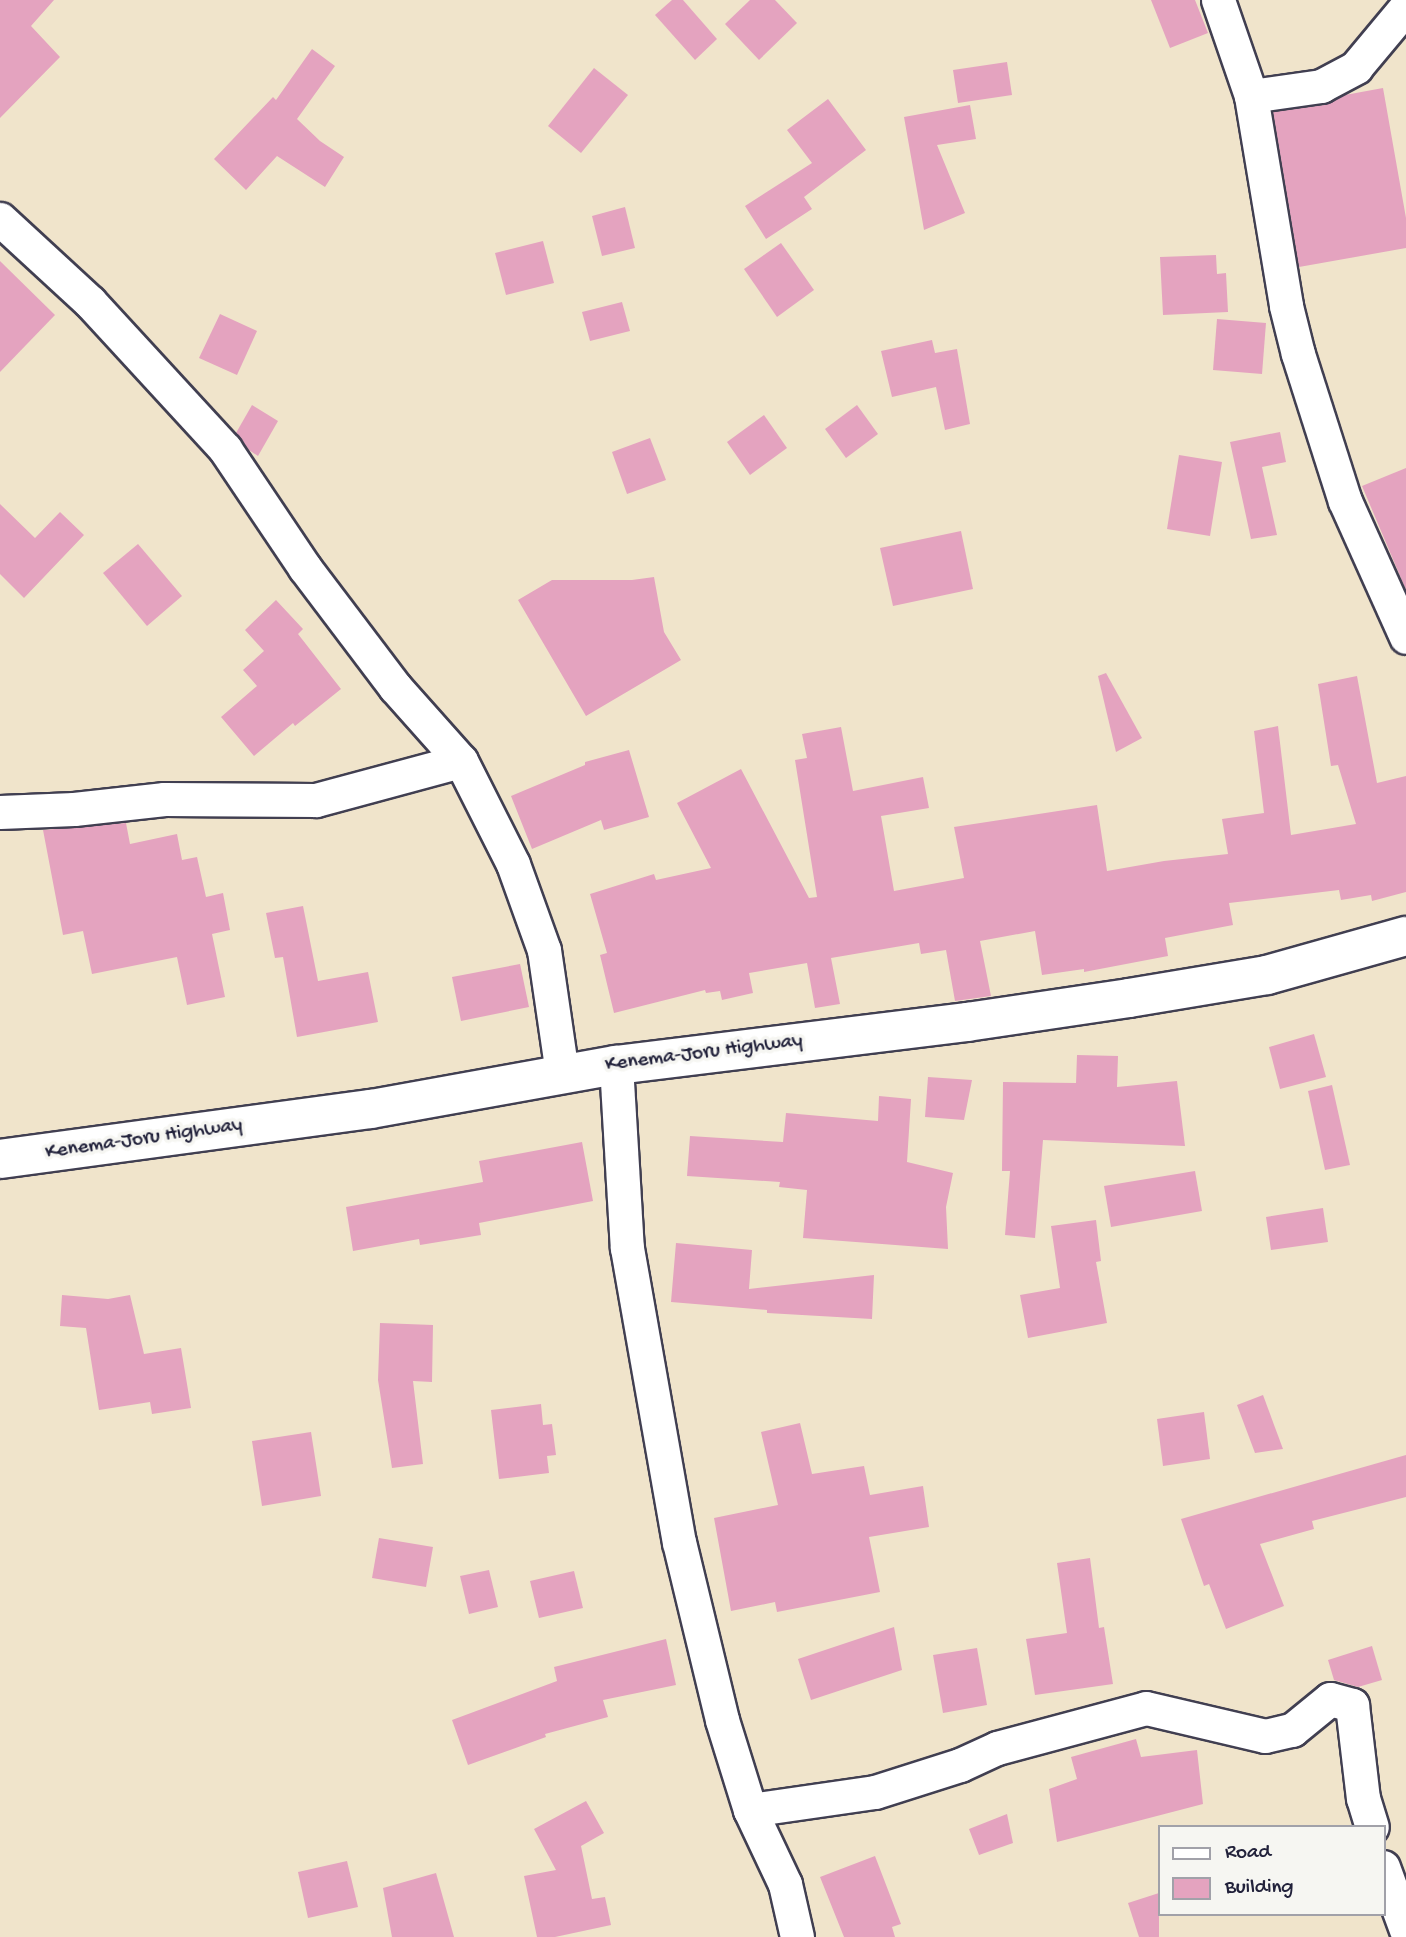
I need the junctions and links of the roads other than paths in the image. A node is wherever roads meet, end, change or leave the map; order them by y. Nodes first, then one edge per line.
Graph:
1 (1218, 0) edge
2 (1406, 7) edge
3 (1251, 96) junction
4 (0, 219) edge
5 (1405, 635) edge
6 (461, 761) junction
7 (0, 812) edge
8 (1406, 936) edge
9 (616, 1065) junction
10 (562, 1073) junction
11 (0, 1159) edge
12 (750, 1810) junction
13 (1371, 1825) edge
14 (1385, 1872) edge
15 (1406, 1930) edge
16 (797, 1937) edge

1 - 3 street
2 - 3 street
3 - 5 street
4 - 6 street
6 - 7 street
6 - 10 street
8 - 9 highway, Kenema-Joru Highway
9 - 10 highway, Kenema-Joru Highway
9 - 12 street
10 - 11 highway, Kenema-Joru Highway
12 - 13 street
12 - 16 street
14 - 15 street

